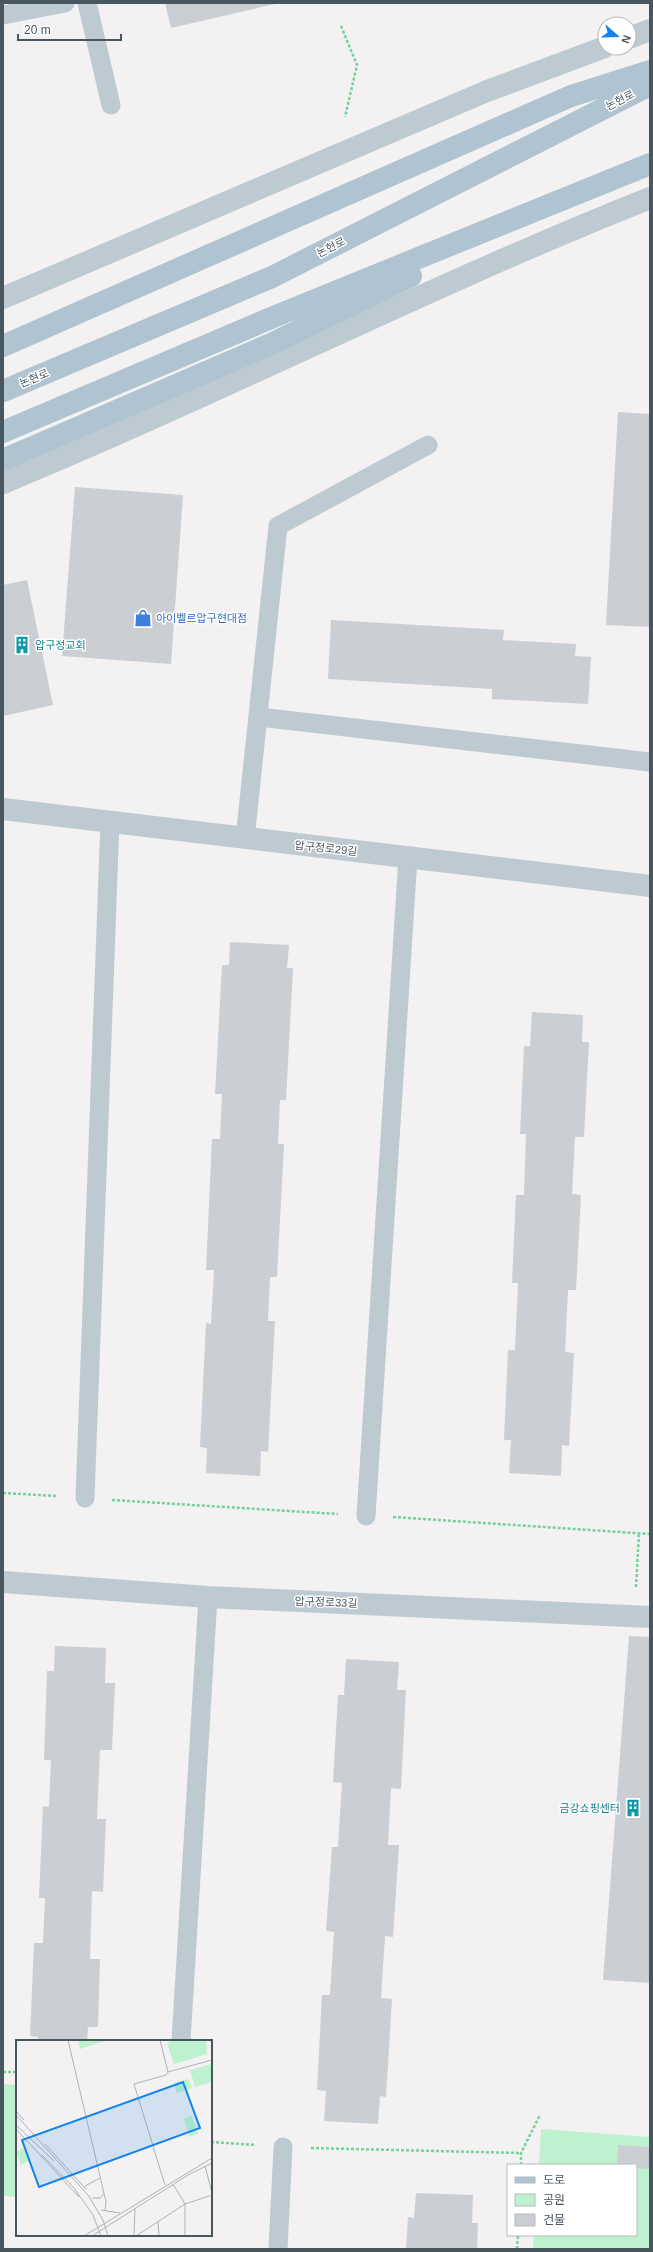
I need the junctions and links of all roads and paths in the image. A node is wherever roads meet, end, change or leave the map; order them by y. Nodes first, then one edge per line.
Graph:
1 (65, 3) edge
2 (87, 3) edge
3 (3, 15) edge
4 (341, 26) dead end
5 (650, 30) edge
6 (637, 35) edge
7 (597, 50) edge
8 (650, 71) edge
9 (650, 85) edge
10 (111, 105) dead end
11 (345, 117) dead end
12 (650, 164) edge
13 (588, 188) junction
14 (650, 198) edge
15 (3, 298) edge
16 (3, 346) edge
17 (3, 391) edge
18 (3, 432) edge
19 (428, 445) dead end
20 (3, 460) edge
21 (3, 483) edge
22 (259, 716) junction
23 (650, 762) edge
24 (3, 809) edge
25 (110, 821) junction
26 (245, 839) junction
27 (408, 857) junction
28 (650, 886) edge
29 (3, 1493) edge
30 (85, 1498) junction
31 (366, 1516) junction
32 (638, 1533) junction
33 (650, 1534) edge
34 (3, 1582) edge
35 (208, 1597) junction
36 (643, 1616) edge
37 (181, 2040) edge
38 (3, 2072) edge
39 (16, 2072) edge
40 (540, 2115) dead end
41 (212, 2142) edge
42 (283, 2147) junction
43 (521, 2153) junction
44 (521, 2164) edge
45 (518, 2236) edge
46 (278, 2249) edge
47 (517, 2249) edge

1 - 3 lane
2 - 10 lane
4 - 11 path
5 - 6 street
7 - 15 street
8 - 16 main road
9 - 17 main road, 논현로
12 - 13 main road
13 - 18 main road
13 - 20 main road
14 - 21 street
19 - 22 lane
22 - 23 lane
22 - 26 lane
24 - 25 street, 압구정로29길
25 - 26 street, 압구정로29길
25 - 30 lane
26 - 27 street, 압구정로29길
27 - 28 street, 압구정로29길
27 - 31 lane
29 - 30 path
30 - 31 path
31 - 32 path
32 - 33 path
32 - 36 path
34 - 35 street, 압구정로33길
35 - 36 street, 압구정로33길
35 - 37 lane
38 - 39 path
40 - 43 path
41 - 42 path
42 - 43 path
42 - 46 lane
43 - 44 path
45 - 47 path

